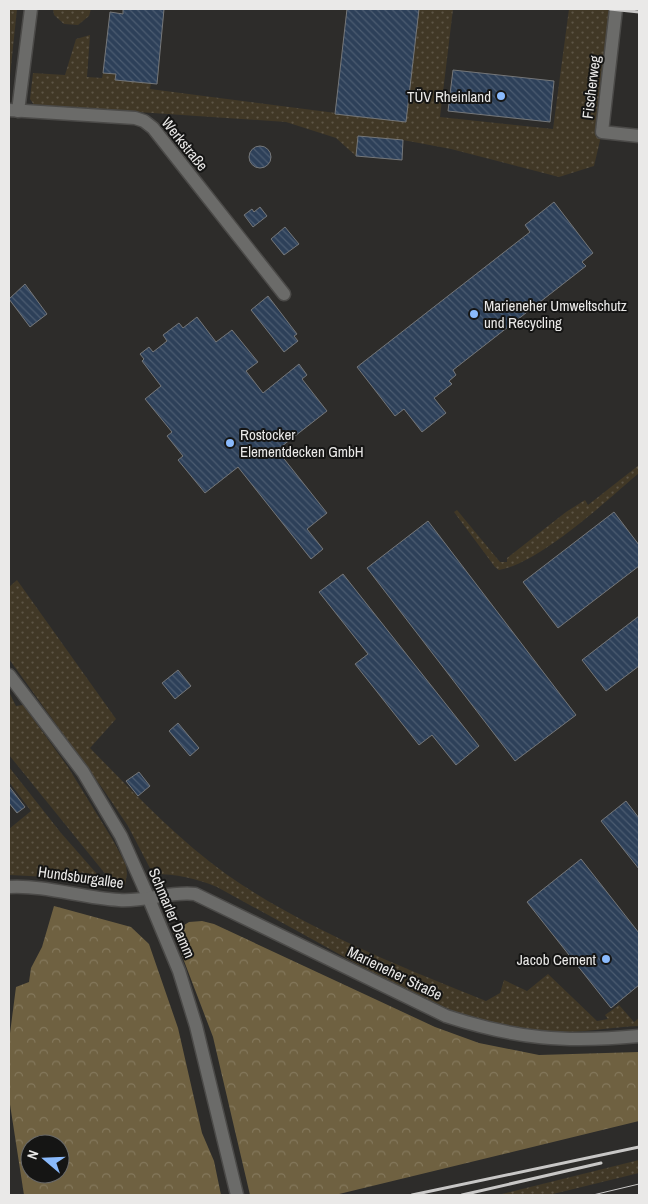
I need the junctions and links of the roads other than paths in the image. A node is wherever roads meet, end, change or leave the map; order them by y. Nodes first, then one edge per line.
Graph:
1 (31, 9) edge
2 (616, 9) edge
3 (14, 110) edge
4 (639, 136) edge
5 (284, 294) dead end
6 (9, 675) edge
7 (9, 886) edge
8 (149, 900) junction
9 (639, 1036) edge
10 (236, 1191) edge

1 - 3 street
2 - 4 street, Fischerweg
3 - 5 street, Werkstraße
6 - 8 street, Schmarler Damm
7 - 8 street, Hundsburgallee
8 - 9 street, Marieneher Straße
8 - 10 street, Schmarler Damm

